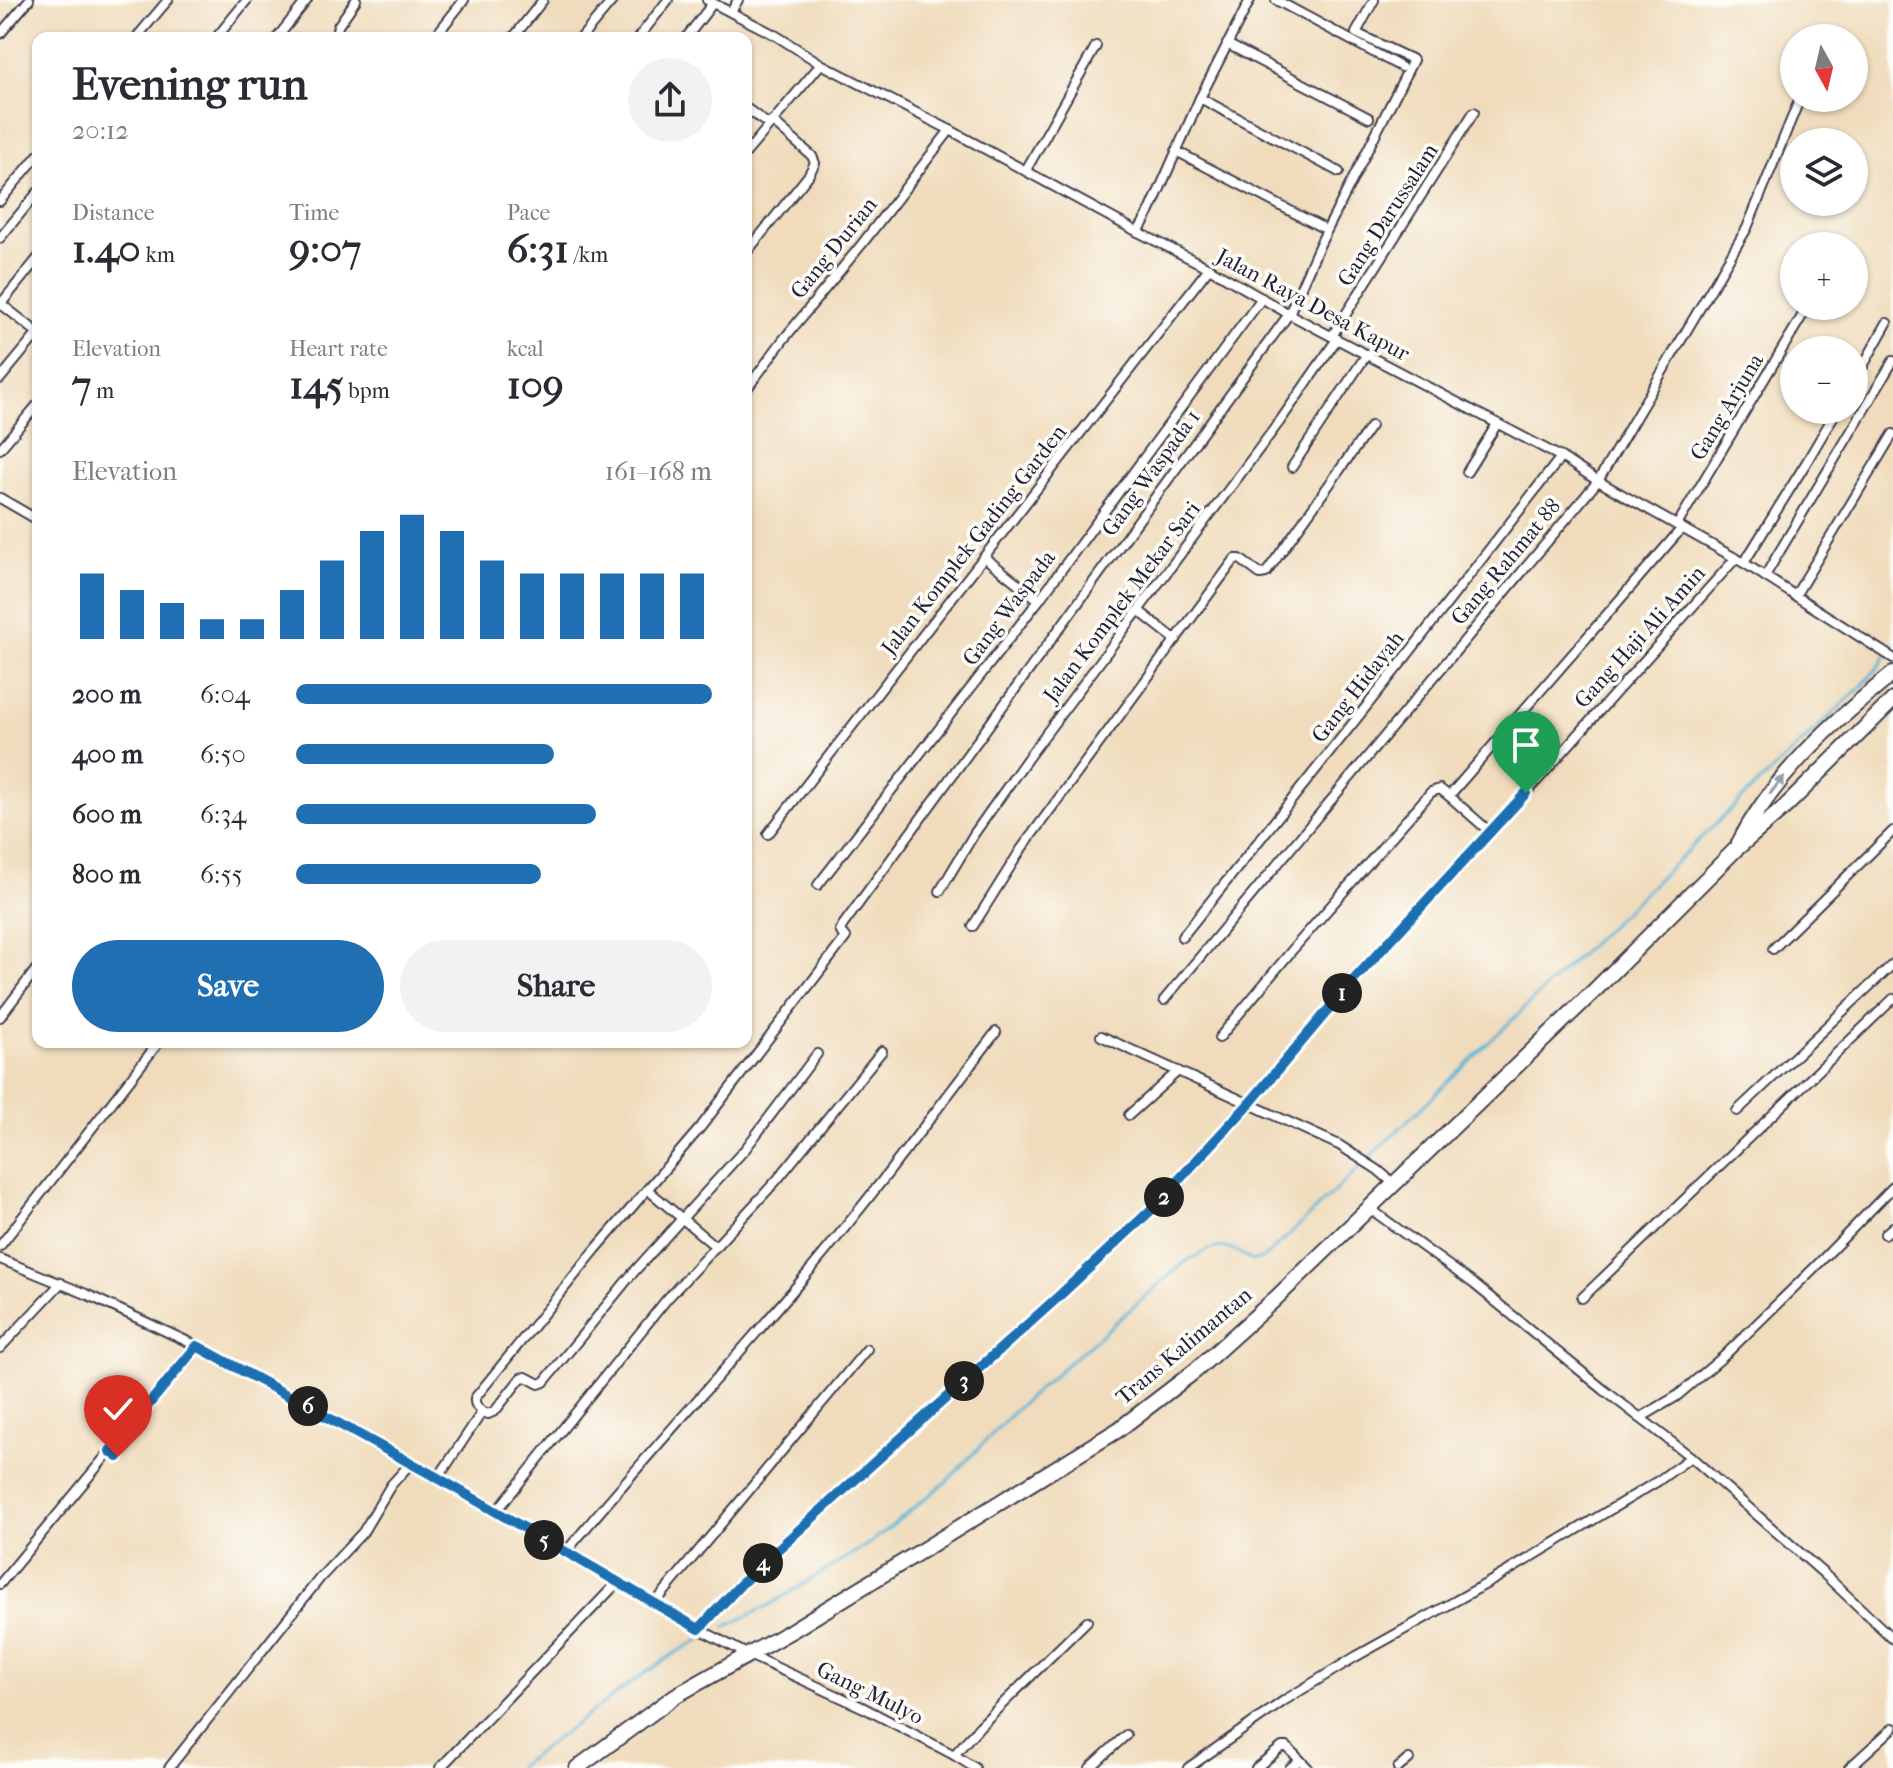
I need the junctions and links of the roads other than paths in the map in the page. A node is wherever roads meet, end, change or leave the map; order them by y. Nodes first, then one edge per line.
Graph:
1 (29, 0) edge
2 (168, 0) edge
3 (247, 0) edge
4 (307, 0) edge
5 (356, 0) edge
6 (464, 0) edge
7 (543, 0) edge
8 (613, 0) edge
9 (668, 0) edge
10 (738, 0) edge
11 (1250, 0) edge
12 (1276, 0) edge
13 (1374, 0) edge
14 (710, 1) edge
15 (731, 12) junction
16 (141, 32) edge
17 (221, 32) edge
18 (282, 32) edge
19 (336, 32) edge
20 (439, 32) edge
21 (518, 32) edge
22 (586, 32) edge
23 (643, 32) edge
24 (690, 32) edge
25 (0, 34) edge
26 (1227, 44) junction
27 (1096, 46) dead end
28 (821, 64) junction
29 (1401, 67) dead end
30 (1200, 98) junction
31 (752, 112) edge
32 (1474, 112) dead end
33 (1794, 112) edge
34 (1369, 118) dead end
35 (770, 123) junction
36 (950, 130) junction
37 (752, 146) edge
38 (1176, 151) junction
39 (32, 162) edge
40 (1026, 170) junction
41 (1339, 172) dead end
42 (32, 199) edge
43 (0, 201) edge
44 (1321, 227) dead end
45 (1138, 232) junction
46 (0, 238) edge
47 (752, 246) edge
48 (32, 265) edge
49 (1209, 268) junction
50 (1262, 298) junction
51 (1, 304) edge
52 (1289, 314) junction
53 (1800, 320) edge
54 (1887, 323) dead end
55 (32, 328) edge
56 (1334, 338) junction
57 (32, 340) edge
58 (1367, 354) junction
59 (1868, 357) edge
60 (1893, 361) edge
61 (0, 379) edge
62 (752, 382) edge
63 (32, 411) edge
64 (1497, 424) junction
65 (1829, 424) edge
66 (1371, 426) dead end
67 (1893, 434) edge
68 (0, 449) edge
69 (1561, 457) junction
70 (1292, 467) dead end
71 (1467, 472) dead end
72 (1598, 481) junction
73 (0, 498) edge
74 (32, 517) edge
75 (1680, 527) junction
76 (984, 557) junction
77 (1740, 561) junction
78 (1765, 576) junction
79 (1795, 596) junction
80 (1039, 600) junction
81 (1139, 611) junction
82 (1176, 640) junction
83 (1888, 654) edge
84 (1893, 674) edge
85 (1893, 700) edge
86 (1449, 796) junction
87 (1893, 831) edge
88 (1490, 832) junction
89 (768, 834) dead end
90 (1735, 850) junction
91 (818, 885) dead end
92 (940, 891) dead end
93 (973, 926) dead end
94 (1182, 937) dead end
95 (1773, 949) dead end
96 (1893, 964) edge
97 (32, 975) edge
98 (1893, 999) edge
99 (1164, 1000) dead end
100 (0, 1017) edge
101 (996, 1032) dead end
102 (1101, 1036) dead end
103 (1219, 1038) dead end
104 (154, 1048) edge
105 (882, 1051) dead end
106 (817, 1054) dead end
107 (1178, 1071) junction
108 (1249, 1104) junction
109 (1737, 1111) dead end
110 (1129, 1115) dead end
111 (1393, 1183) junction
112 (1893, 1187) edge
113 (648, 1190) junction
114 (1369, 1207) junction
115 (681, 1219) junction
116 (1893, 1227) edge
117 (1885, 1234) dead end
118 (0, 1246) edge
119 (716, 1247) junction
120 (2, 1263) edge
121 (61, 1283) junction
122 (1582, 1298) dead end
123 (197, 1346) junction
124 (0, 1348) edge
125 (867, 1349) dead end
126 (482, 1412) junction
127 (1640, 1418) junction
128 (1691, 1457) junction
129 (411, 1463) junction
130 (438, 1478) junction
131 (496, 1512) junction
132 (565, 1553) junction
133 (617, 1583) junction
134 (0, 1584) edge
135 (655, 1603) junction
136 (1087, 1621) dead end
137 (701, 1630) junction
138 (1893, 1639) edge
139 (747, 1654) junction
140 (1893, 1728) edge
141 (1126, 1735) dead end
142 (954, 1755) junction
143 (1409, 1759) dead end
144 (1300, 1760) junction
145 (169, 1768) edge
146 (440, 1768) edge
147 (577, 1768) edge
148 (975, 1768) edge
149 (1090, 1768) edge
150 (1188, 1768) edge
151 (1256, 1768) edge
152 (1290, 1768) edge
153 (1308, 1768) edge
154 (1398, 1768) edge
155 (1849, 1768) edge

1 - 25 street
2 - 16 street
3 - 17 street
4 - 18 street
5 - 19 street
6 - 20 street
7 - 21 street
8 - 22 street
9 - 23 street
10 - 15 street
11 - 26 street
12 - 29 street
13 - 52 street, Gang Waspada 1
14 - 15 street, Jalan Raya Desa Kapur
14 - 24 street
15 - 28 street, Jalan Raya Desa Kapur
26 - 30 street
26 - 34 street
27 - 40 street
28 - 35 street
28 - 36 street, Jalan Raya Desa Kapur
30 - 38 street
30 - 41 street
31 - 35 street
32 - 56 street, Gang Darussalam
33 - 72 street, Gang Rahmat 88
35 - 37 street
35 - 47 street
36 - 40 street, Jalan Raya Desa Kapur
36 - 62 street, Gang Durian
38 - 44 street
38 - 45 street
39 - 43 street
40 - 45 street, Jalan Raya Desa Kapur
42 - 46 street
45 - 49 street, Jalan Raya Desa Kapur
48 - 51 street
49 - 50 street, Jalan Raya Desa Kapur
49 - 76 street, Jalan Komplek Gading Garden
50 - 52 street, Jalan Raya Desa Kapur
50 - 80 street, Gang Waspada
51 - 55 street
52 - 56 street, Jalan Raya Desa Kapur
52 - 113 street, Gang Waspada 1
53 - 75 street, Gang Arjuna
54 - 59 street
56 - 58 street, Jalan Raya Desa Kapur
56 - 81 street, Jalan Komplek Mekar Sari
57 - 61 street
58 - 64 street, Jalan Raya Desa Kapur
58 - 70 street
60 - 78 street
63 - 68 street
64 - 69 street, Jalan Raya Desa Kapur
64 - 71 street
65 - 77 street, Gang Haji Ali Amin
66 - 82 street
67 - 79 street
69 - 72 street, Jalan Raya Desa Kapur
69 - 94 street, Gang Hidayah
72 - 75 street, Jalan Raya Desa Kapur
72 - 99 street, Gang Rahmat 88
73 - 74 street
75 - 77 street, Jalan Raya Desa Kapur
75 - 86 street, Gang Arjuna
76 - 80 street
76 - 89 street, Jalan Komplek Gading Garden
77 - 78 street, Jalan Raya Desa Kapur
77 - 88 street, Gang Haji Ali Amin
78 - 79 street, Jalan Raya Desa Kapur
79 - 83 street, Jalan Raya Desa Kapur
80 - 91 street, Gang Waspada
81 - 82 street
81 - 92 street, Jalan Komplek Mekar Sari
82 - 93 street
90 -> 84 highway, Trans Kalimantan
85 - 90 highway, Trans Kalimantan
86 - 88 street
86 - 103 street
87 - 95 street
88 - 108 street, Gang Haji Ali Amin
90 - 111 highway, Trans Kalimantan
96 - 109 street
97 - 100 street
98 - 122 street
101 - 132 street
102 - 107 street
104 - 118 street
105 - 119 street
106 - 115 street
107 - 108 street
107 - 110 street
108 - 111 street
108 - 137 street, Gang Haji Ali Amin
111 - 114 highway, Trans Kalimantan
112 - 127 street
113 - 115 street
113 - 126 street
114 - 127 street
114 - 139 highway, Trans Kalimantan
115 - 119 street
115 - 126 street
116 - 117 street
119 - 131 street
120 - 121 street, Gang Mulyo
121 - 123 street, Gang Mulyo
121 - 124 street
123 - 129 street, Gang Mulyo
123 - 134 street
125 - 135 street
126 - 130 street
127 - 128 street
128 - 138 street
128 - 150 street
129 - 130 street, Gang Mulyo
129 - 145 street
130 - 131 street, Gang Mulyo
131 - 132 street, Gang Mulyo
132 - 133 street, Gang Mulyo
133 - 135 street, Gang Mulyo
133 - 146 street
135 - 137 street, Gang Mulyo
136 - 142 street
137 - 139 street, Gang Mulyo
139 - 142 street, Gang Mulyo
139 - 147 highway, Trans Kalimantan
140 - 155 street
141 - 149 street
142 - 148 street, Gang Mulyo
143 - 154 street
144 - 151 street
144 - 152 street
144 - 153 street

